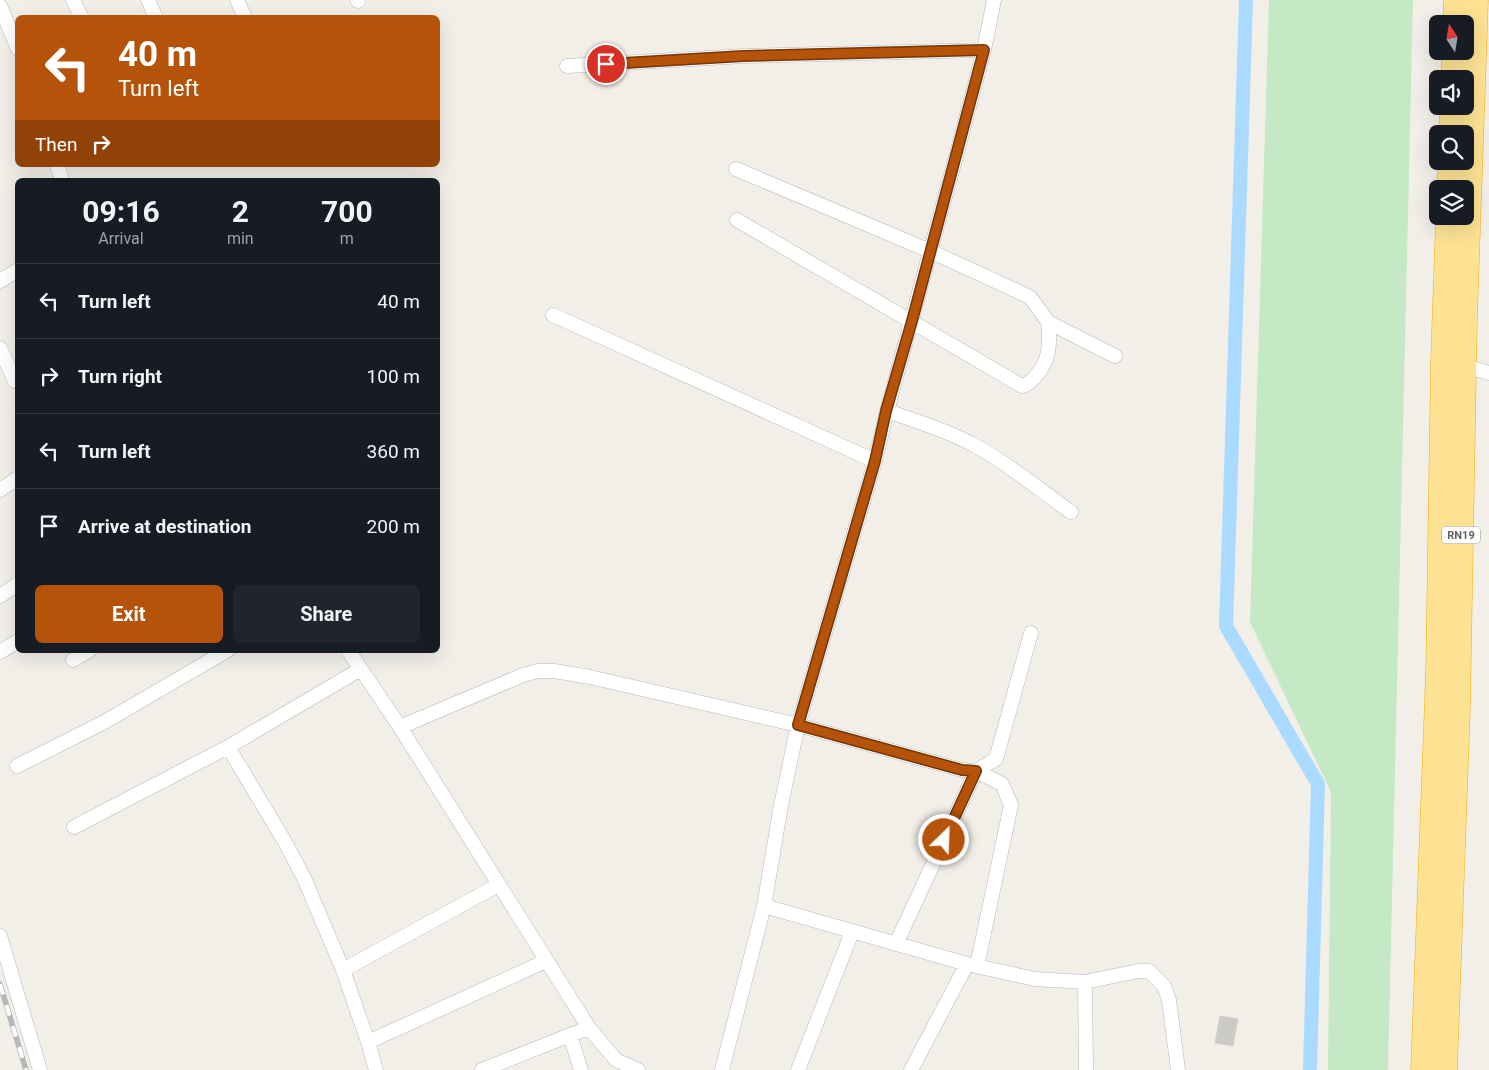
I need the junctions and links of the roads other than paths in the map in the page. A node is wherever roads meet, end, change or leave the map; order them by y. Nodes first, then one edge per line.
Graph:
1 (73, 0) edge
2 (148, 0) edge
3 (237, 0) edge
4 (994, 0) edge
5 (1456, 0) edge
6 (1476, 0) edge
7 (0, 6) edge
8 (80, 15) edge
9 (155, 15) edge
10 (244, 15) edge
11 (1455, 15) edge
12 (15, 42) edge
13 (984, 50) junction
14 (567, 66) dead end
15 (736, 169) dead end
16 (736, 220) dead end
17 (1448, 225) edge
18 (930, 251) junction
19 (15, 272) edge
20 (0, 281) edge
21 (553, 315) dead end
22 (912, 321) junction
23 (1048, 322) junction
24 (0, 348) edge
25 (1115, 356) dead end
26 (1454, 364) junction
27 (1489, 373) edge
28 (15, 381) dead end
29 (886, 411) junction
30 (875, 461) junction
31 (15, 480) edge
32 (0, 490) edge
33 (1071, 512) dead end
34 (15, 586) edge
35 (0, 596) edge
36 (1031, 633) dead end
37 (15, 643) edge
38 (0, 652) edge
39 (85, 653) edge
40 (223, 653) edge
41 (350, 653) edge
42 (73, 660) dead end
43 (361, 669) junction
44 (798, 725) junction
45 (400, 727) junction
46 (228, 747) junction
47 (17, 766) dead end
48 (976, 771) junction
49 (74, 826) dead end
50 (498, 886) junction
51 (764, 906) junction
52 (852, 932) junction
53 (0, 936) edge
54 (896, 944) junction
55 (546, 961) junction
56 (972, 965) junction
57 (343, 970) junction
58 (1085, 982) junction
59 (589, 1028) junction
60 (570, 1035) junction
61 (368, 1042) junction
62 (40, 1070) edge
63 (376, 1070) edge
64 (482, 1070) edge
65 (581, 1070) edge
66 (638, 1070) edge
67 (722, 1070) edge
68 (798, 1070) edge
69 (911, 1070) edge
70 (1086, 1070) edge
71 (1178, 1070) edge
72 (1423, 1070) edge
73 (1445, 1070) edge

1 - 8 street
2 - 9 street
3 - 10 street
4 - 13 street
5 - 11 highway
6 - 26 highway, RN19
7 - 12 street
13 - 14 street
13 - 18 street
15 - 18 street
16 - 22 street
17 - 26 highway, RN19
18 - 22 street
18 - 23 street
19 - 20 street
21 - 30 street
22 - 23 street
22 - 29 street
23 - 25 street
24 - 28 street
26 - 27 street
26 - 72 highway, RN19
26 - 73 highway, RN19
29 - 30 street
29 - 33 street
30 - 44 street
31 - 32 street
34 - 35 street
36 - 48 street
37 - 38 street
39 - 42 street
40 - 47 street
41 - 43 street
43 - 45 street
43 - 46 street
44 - 45 street
44 - 48 street
44 - 51 street
45 - 50 street
46 - 49 street
46 - 57 street
48 - 54 street
48 - 56 street
50 - 55 street
50 - 57 street
51 - 52 street
51 - 67 street
52 - 54 street
52 - 68 street
53 - 62 street
54 - 56 street
55 - 59 street
55 - 61 street
56 - 58 street
56 - 69 street
57 - 61 street
58 - 70 street
58 - 71 street
59 - 60 street
59 - 66 street
60 - 64 street
60 - 65 street
61 - 63 street

